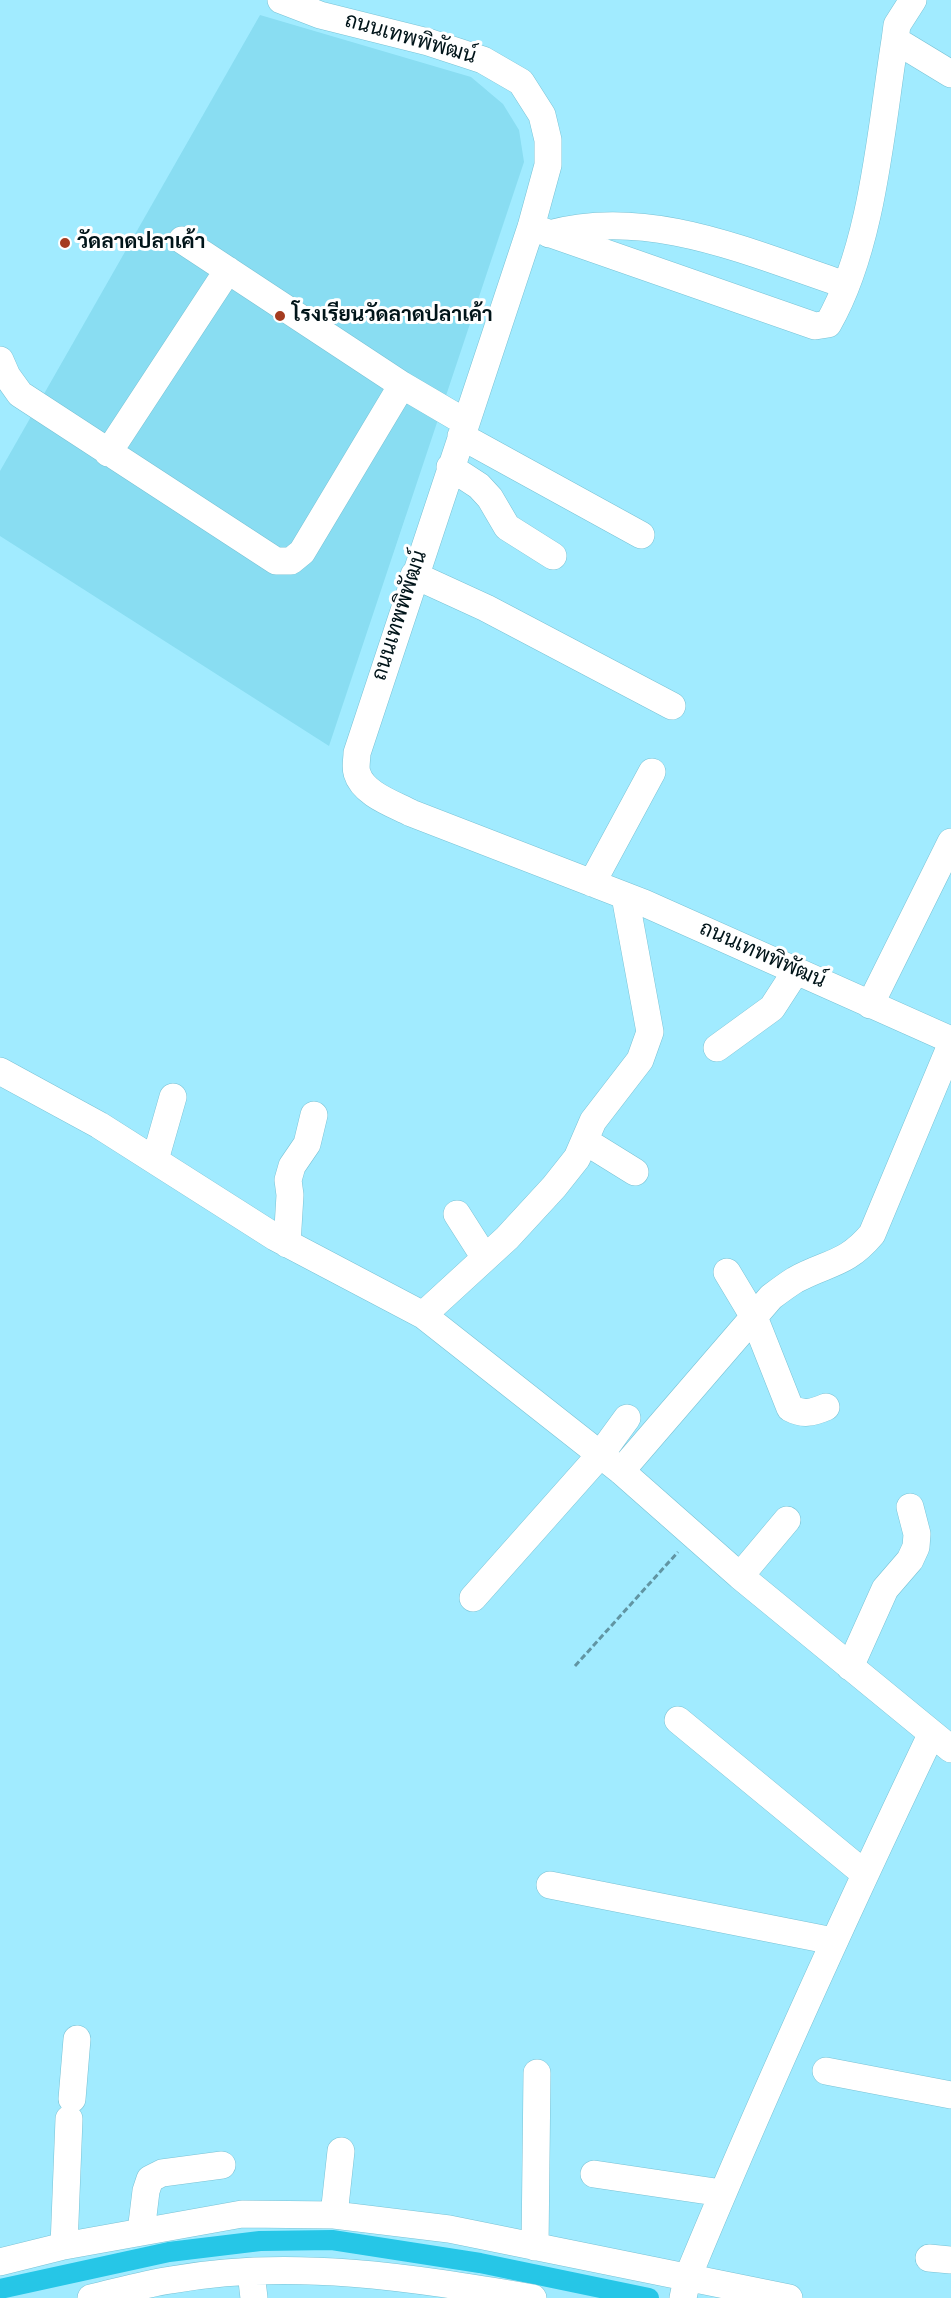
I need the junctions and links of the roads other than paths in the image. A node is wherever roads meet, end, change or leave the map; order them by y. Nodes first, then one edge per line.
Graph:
1 (281, 0) edge
2 (913, 0) edge
3 (895, 40) junction
4 (951, 74) edge
5 (540, 231) junction
6 (182, 240) dead end
7 (228, 270) junction
8 (846, 285) junction
9 (0, 360) edge
10 (402, 385) junction
11 (463, 429) junction
12 (108, 453) junction
13 (450, 467) junction
14 (640, 535) dead end
15 (553, 556) dead end
16 (414, 575) junction
17 (672, 706) dead end
18 (652, 772) dead end
19 (951, 842) edge
20 (592, 883) junction
21 (625, 896) junction
22 (796, 971) junction
23 (870, 1005) junction
24 (951, 1040) edge
25 (951, 1045) edge
26 (717, 1048) dead end
27 (0, 1071) edge
28 (173, 1097) dead end
29 (314, 1115) dead end
30 (585, 1141) junction
31 (155, 1160) junction
32 (635, 1172) dead end
33 (457, 1214) dead end
34 (287, 1244) junction
35 (485, 1258) junction
36 (727, 1272) dead end
37 (423, 1314) junction
38 (754, 1317) junction
39 (825, 1407) dead end
40 (627, 1418) dead end
41 (611, 1463) junction
42 (910, 1507) dead end
43 (788, 1520) dead end
44 (740, 1576) junction
45 (472, 1598) dead end
46 (849, 1667) junction
47 (678, 1720) dead end
48 (941, 1742) edge
49 (865, 1874) junction
50 (550, 1885) dead end
51 (833, 1941) junction
52 (77, 2039) dead end
53 (826, 2071) dead end
54 (537, 2073) dead end
55 (951, 2095) edge
56 (341, 2151) dead end
57 (222, 2165) dead end
58 (594, 2174) dead end
59 (722, 2193) junction
60 (334, 2215) junction
61 (141, 2232) junction
62 (64, 2246) junction
63 (535, 2247) junction
64 (0, 2262) edge
65 (253, 2285) edge
66 (685, 2288) edge
67 (741, 2294) edge
68 (91, 2298) edge
69 (533, 2298) edge
70 (789, 2298) edge

1 - 5 street, ถนนเทพพิพัฒน์
2 - 3 street
3 - 4 street
3 - 8 street
5 - 8 street
5 - 8 street
5 - 11 street, ถนนเทพพิพัฒน์
6 - 7 street
7 - 10 street
7 - 12 street
9 - 12 street
10 - 11 street
10 - 12 street
11 - 13 street, ถนนเทพพิพัฒน์
11 - 14 street
13 - 15 street
13 - 16 street, ถนนเทพพิพัฒน์
16 - 17 street
16 - 20 street, ถนนเทพพิพัฒน์
18 - 20 street
19 - 23 street
20 - 21 street, ถนนเทพพิพัฒน์
21 - 22 street, ถนนเทพพิพัฒน์
21 - 30 street
22 - 23 street, ถนนเทพพิพัฒน์
22 - 26 street
23 - 24 street, ถนนเทพพิพัฒน์
25 - 38 street
27 - 31 street
28 - 31 street
29 - 34 street
30 - 32 street
30 - 35 street
31 - 34 street
33 - 35 street
34 - 37 street
35 - 37 street
36 - 38 street
37 - 41 street
38 - 39 street
38 - 41 street
40 - 41 street
41 - 44 street
41 - 45 street
42 - 46 street
43 - 44 street
44 - 46 street
46 - 48 street
47 - 49 street
48 - 49 street
49 - 51 street
50 - 51 street
51 - 59 street
52 - 62 street
53 - 55 street
54 - 63 street
56 - 60 street
57 - 61 street
58 - 59 street
59 - 66 street
60 - 61 street
60 - 63 street
61 - 62 street
62 - 64 street
63 - 66 street
65 - 68 street
65 - 69 street
66 - 67 street
67 - 70 street

